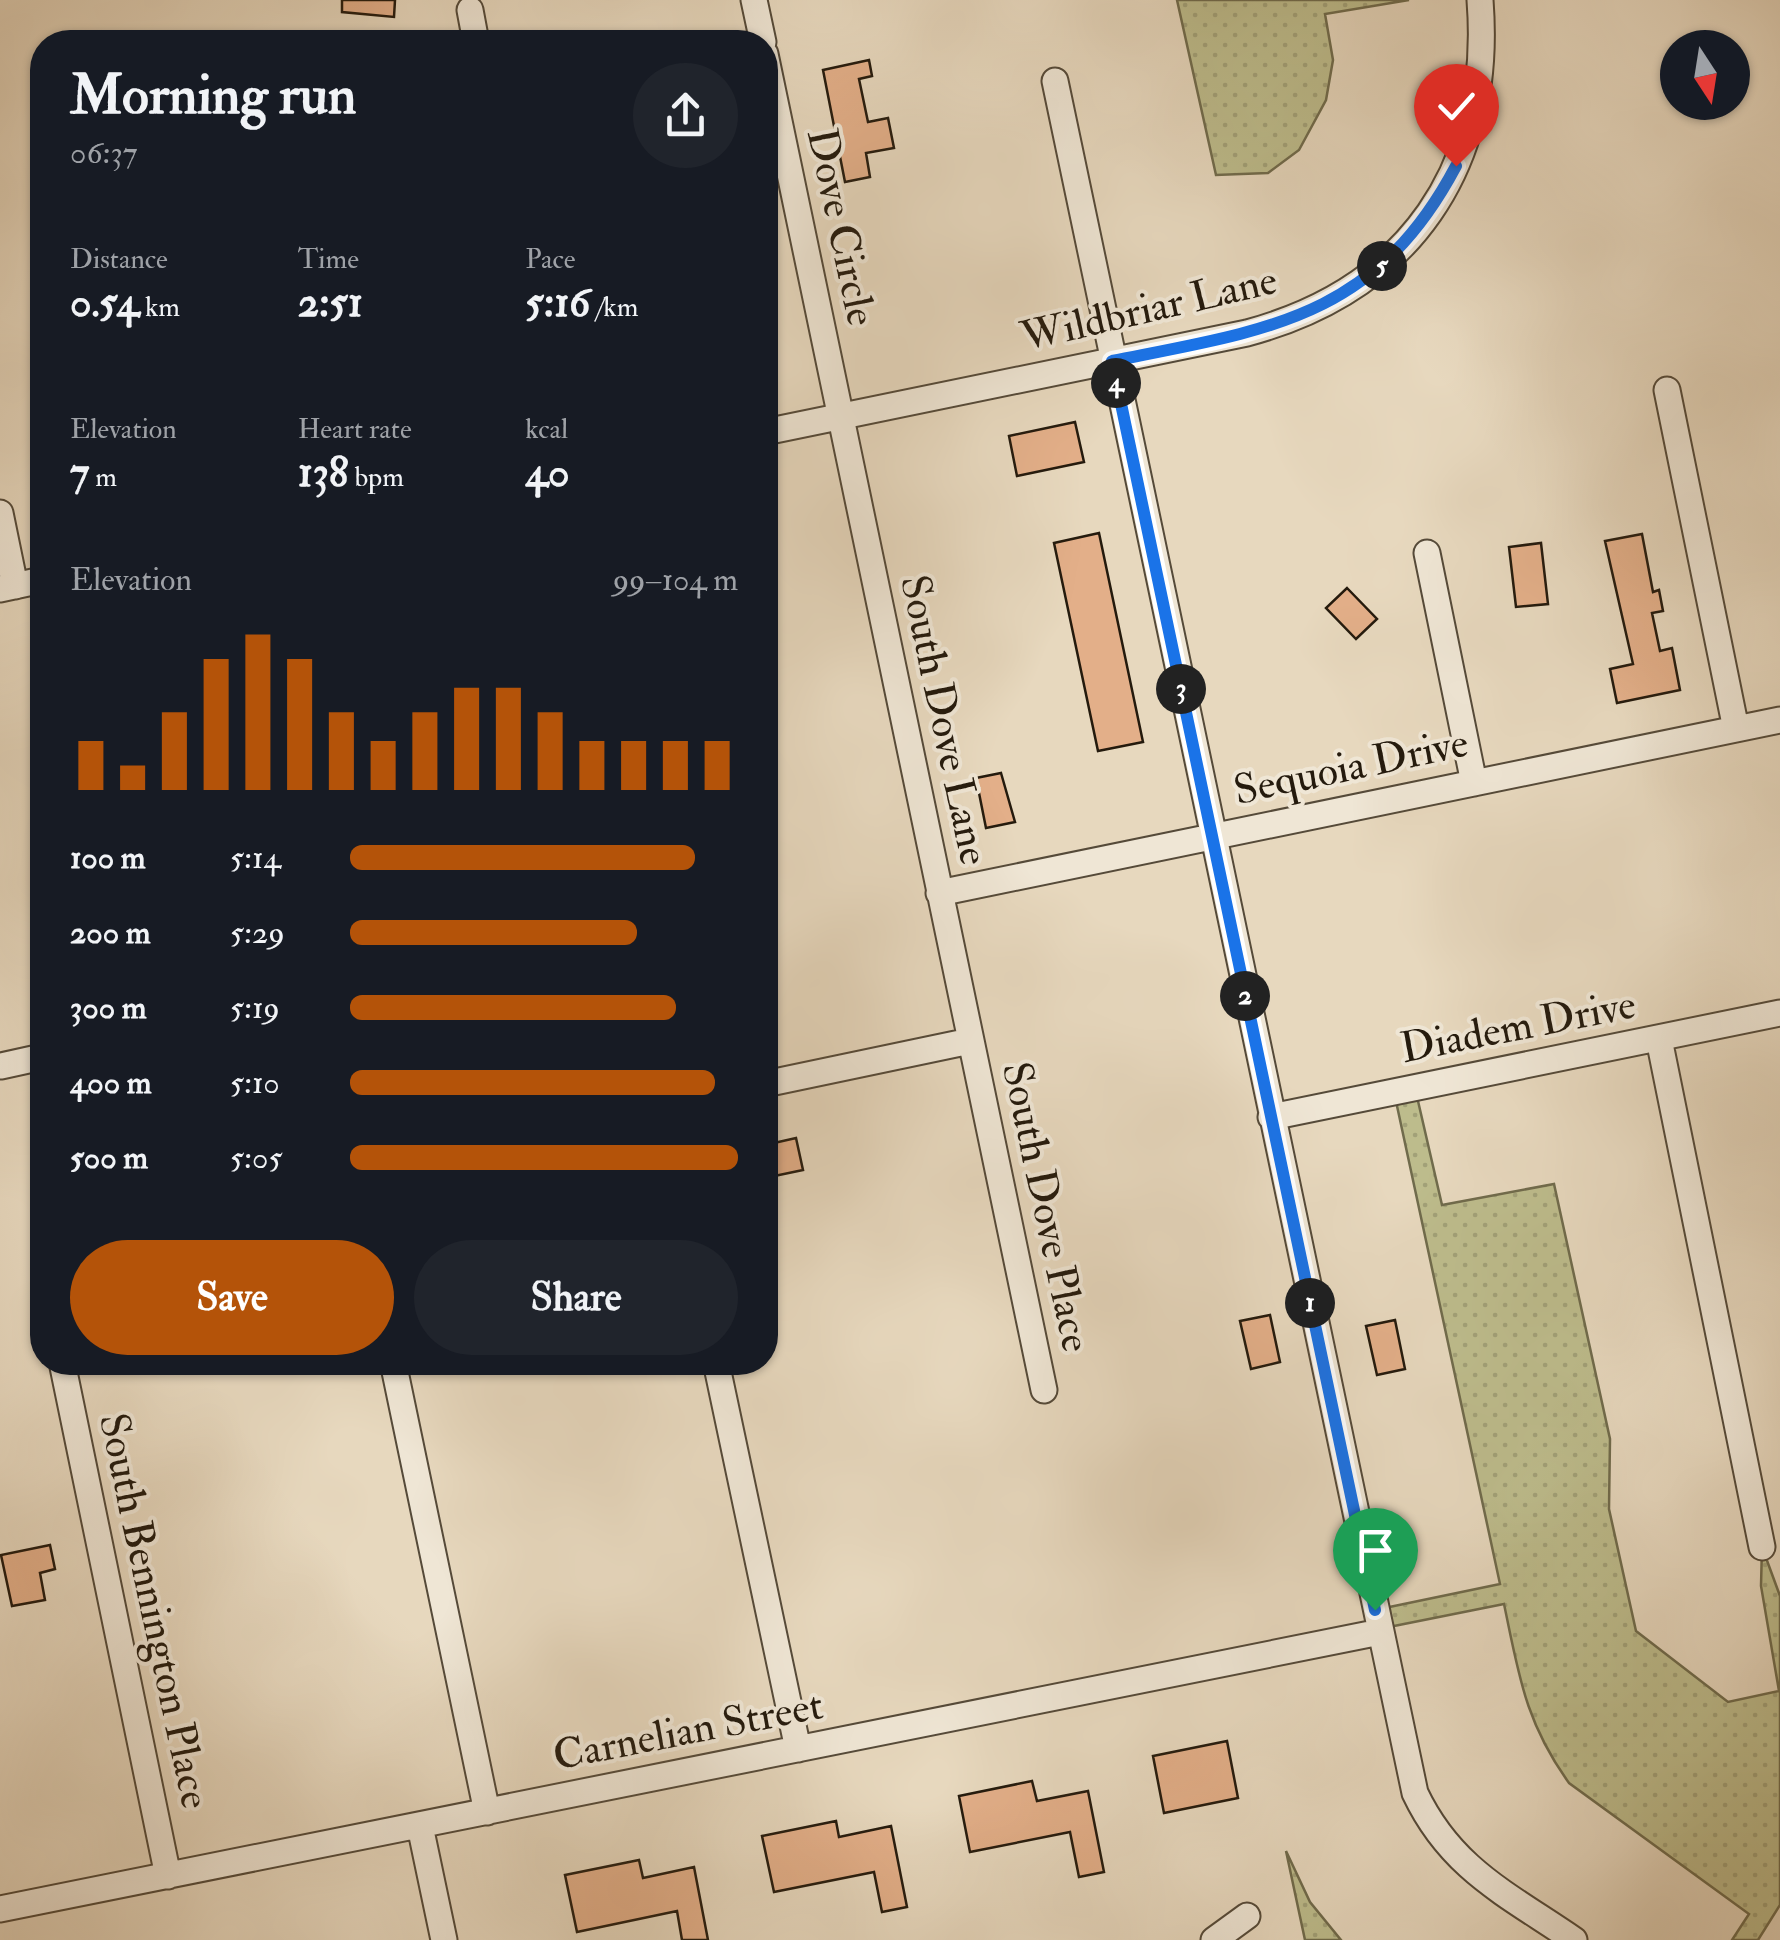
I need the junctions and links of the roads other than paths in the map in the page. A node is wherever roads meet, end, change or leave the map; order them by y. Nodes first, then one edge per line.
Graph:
1 (754, 0) edge
2 (1480, 0) edge
3 (470, 10) dead end
4 (474, 30) edge
5 (760, 30) edge
6 (1054, 81) dead end
7 (778, 118) edge
8 (1112, 361) junction
9 (1667, 390) dead end
10 (839, 416) junction
11 (778, 429) edge
12 (0, 513) edge
13 (1427, 553) dead end
14 (8, 588) edge
15 (1780, 720) edge
16 (1736, 729) junction
17 (1474, 783) junction
18 (1212, 837) junction
19 (939, 892) junction
20 (1780, 1014) edge
21 (1659, 1039) junction
22 (970, 1041) junction
23 (30, 1060) edge
24 (1, 1066) edge
25 (778, 1081) edge
26 (1271, 1117) junction
27 (65, 1375) edge
28 (395, 1375) edge
29 (719, 1375) edge
30 (1044, 1390) dead end
31 (1762, 1547) dead end
32 (1380, 1632) junction
33 (798, 1749) junction
34 (487, 1812) junction
35 (420, 1826) junction
36 (168, 1876) junction
37 (6, 1908) edge
38 (1247, 1916) dead end
39 (444, 1940) edge
40 (1214, 1940) edge
41 (1574, 1940) edge

1 - 5 street
2 - 8 street, Wildbriar Lane
3 - 4 street
6 - 8 street
7 - 10 street, Dove Circle
8 - 10 street, Wildbriar Lane
8 - 18 street
9 - 16 street
10 - 11 street, Wildbriar Lane
10 - 19 street, South Dove Lane
12 - 14 street
13 - 17 street
15 - 16 street, Sequoia Drive
16 - 17 street, Sequoia Drive
17 - 18 street, Sequoia Drive
18 - 19 street, Sequoia Drive
18 - 26 street
19 - 22 street, South Dove Lane
20 - 21 street, Diadem Drive
21 - 26 street, Diadem Drive
21 - 31 street
22 - 25 street
22 - 30 street, South Dove Place
23 - 24 street
26 - 32 street
27 - 36 street, South Bennington Place
28 - 34 street
29 - 33 street
32 - 33 street, Carnelian Street
32 - 41 street
33 - 34 street, Carnelian Street
34 - 35 street, Carnelian Street
35 - 36 street, Carnelian Street
35 - 39 street
36 - 37 street, Carnelian Street
38 - 40 street

